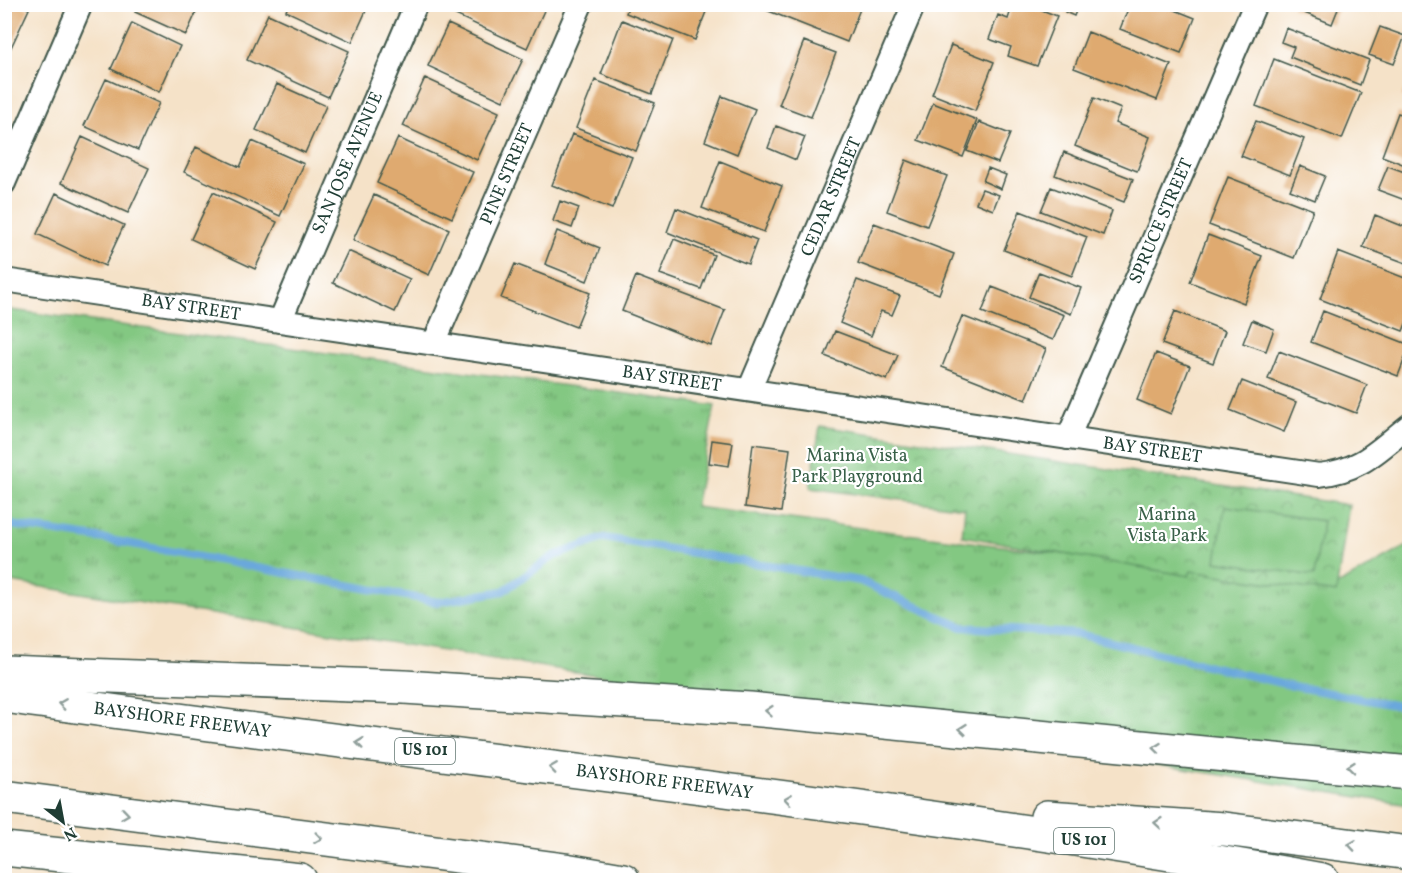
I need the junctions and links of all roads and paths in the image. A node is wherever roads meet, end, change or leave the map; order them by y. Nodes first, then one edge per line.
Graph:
1 (81, 4) edge
2 (416, 4) edge
3 (581, 4) edge
4 (914, 4) edge
5 (1255, 4) edge
6 (4, 183) edge
7 (4, 279) edge
8 (280, 321) junction
9 (434, 343) junction
10 (749, 390) junction
11 (1410, 425) edge
12 (1068, 438) junction
13 (4, 672) edge
14 (4, 696) edge
15 (1410, 773) edge
16 (4, 797) edge
17 (846, 807) junction
18 (4, 849) edge
19 (1410, 853) edge
20 (300, 880) edge
21 (623, 880) edge
22 (1322, 880) edge

1 - 6 street
2 - 8 street, SAN JOSE AVENUE
3 - 9 street, PINE STREET
4 - 10 street, CEDAR STREET
5 - 12 street, SPRUCE STREET
7 - 8 street, BAY STREET
8 - 9 street, BAY STREET
9 - 10 street, BAY STREET
10 - 12 street, BAY STREET
11 - 12 street, BAY STREET
15 -> 13 highway
17 -> 14 highway, BAYSHORE FREEWAY / US 101
16 -> 21 highway
19 -> 17 highway
17 - 22 highway, BAYSHORE FREEWAY / US 101
18 - 20 highway

